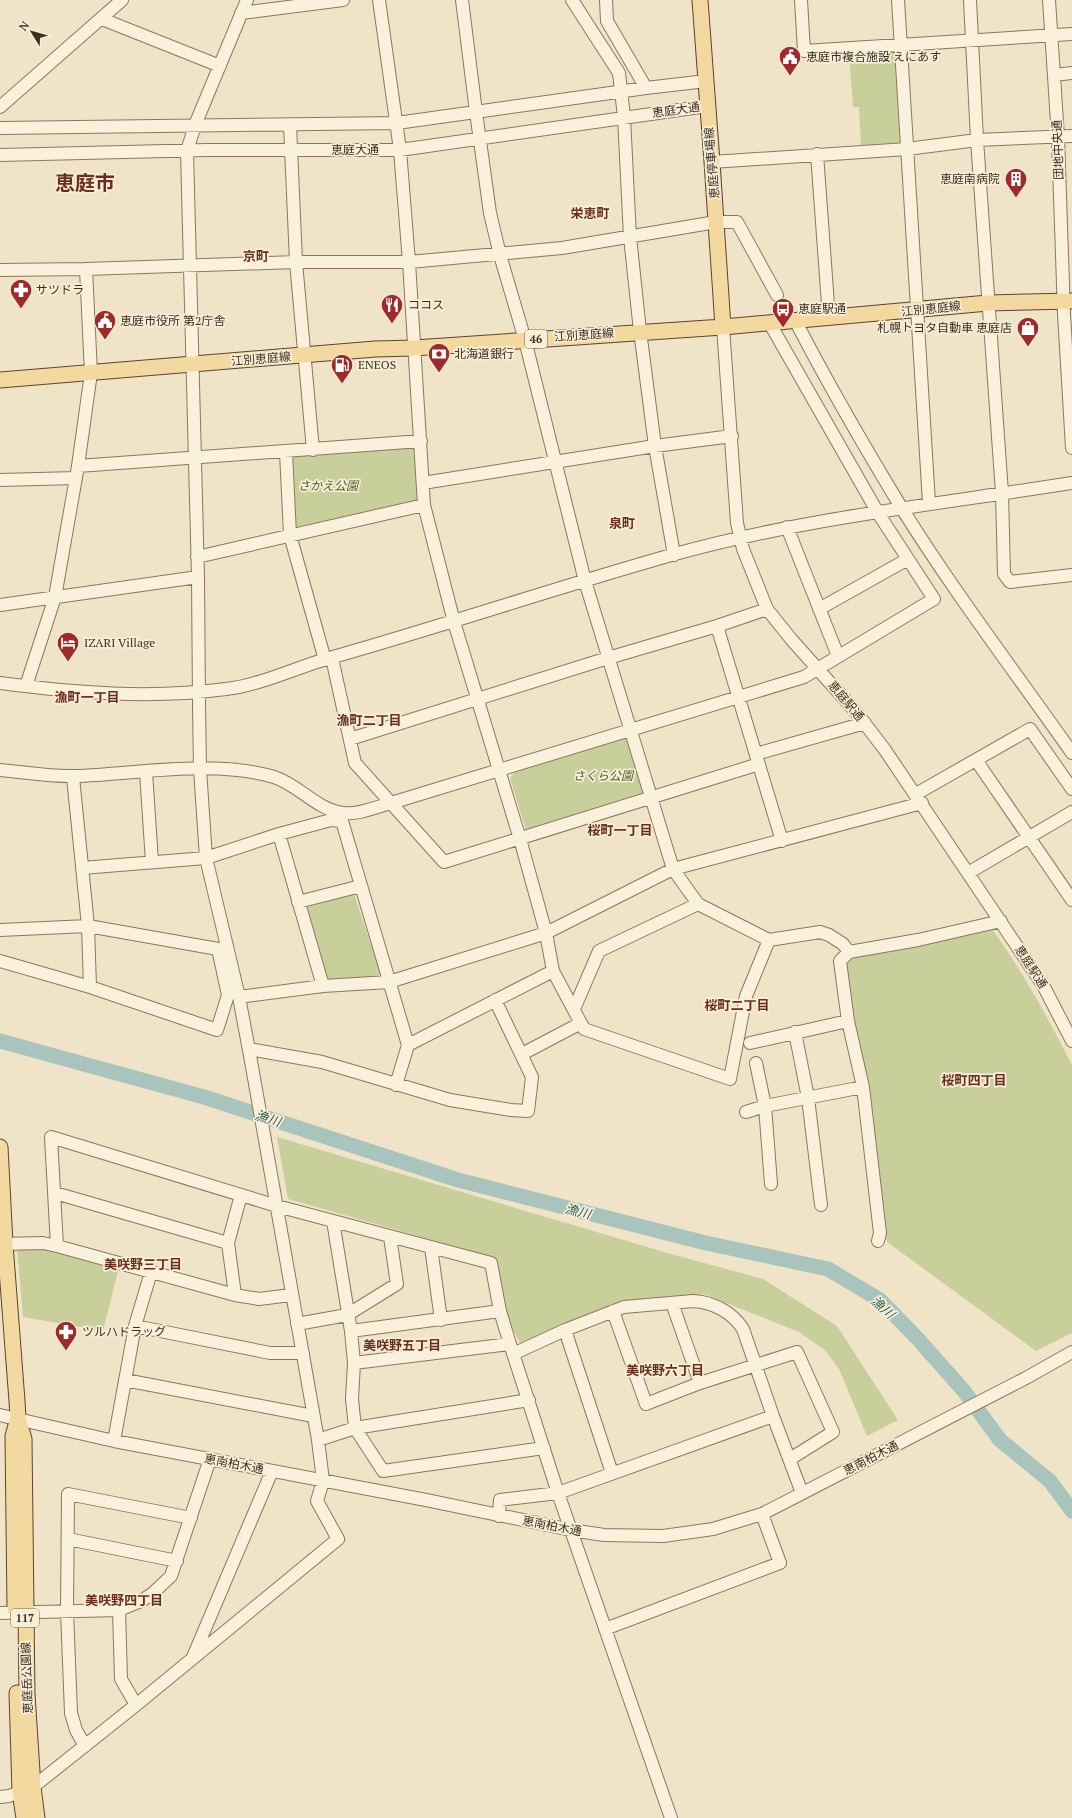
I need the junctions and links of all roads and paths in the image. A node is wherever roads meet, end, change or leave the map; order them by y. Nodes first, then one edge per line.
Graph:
1 (122, 0) edge
2 (247, 0) edge
3 (343, 0) edge
4 (379, 0) edge
5 (462, 0) edge
6 (572, 0) edge
7 (606, 0) edge
8 (700, 0) edge
9 (801, 0) edge
10 (898, 0) edge
11 (970, 0) edge
12 (1049, 0) edge
13 (242, 13) junction
14 (102, 19) junction
15 (1072, 34) edge
16 (1051, 36) junction
17 (972, 40) junction
18 (902, 45) junction
19 (220, 66) junction
20 (1072, 73) edge
21 (1054, 75) junction
22 (706, 81) junction
23 (646, 88) junction
24 (622, 92) junction
25 (707, 106) junction
26 (0, 107) edge
27 (476, 112) junction
28 (624, 118) junction
29 (397, 123) junction
30 (290, 125) junction
31 (195, 126) junction
32 (0, 128) edge
33 (1072, 136) edge
34 (1058, 137) junction
35 (480, 138) junction
36 (977, 140) junction
37 (907, 149) junction
38 (290, 150) junction
39 (400, 150) junction
40 (187, 151) junction
41 (817, 154) junction
42 (0, 155) edge
43 (712, 162) junction
44 (1066, 217) edge
45 (716, 222) junction
46 (630, 237) junction
47 (500, 255) junction
48 (296, 262) junction
49 (409, 262) junction
50 (190, 266) junction
51 (86, 269) junction
52 (0, 270) edge
53 (777, 295) dead end
54 (1068, 301) edge
55 (988, 303) junction
56 (917, 311) junction
57 (829, 318) junction
58 (795, 320) junction
59 (769, 322) junction
60 (722, 326) junction
61 (640, 331) junction
62 (525, 340) junction
63 (414, 348) junction
64 (305, 356) junction
65 (191, 365) junction
66 (91, 373) junction
67 (0, 380) edge
68 (732, 436) junction
69 (421, 442) junction
70 (655, 446) junction
71 (1072, 448) edge
72 (313, 450) junction
73 (286, 452) junction
74 (194, 458) junction
75 (555, 462) junction
76 (77, 472) junction
77 (0, 480) edge
78 (423, 483) junction
79 (1072, 483) edge
80 (1002, 493) junction
81 (930, 503) junction
82 (424, 505) junction
83 (902, 508) junction
84 (878, 513) junction
85 (787, 527) junction
86 (290, 535) junction
87 (740, 538) junction
88 (674, 555) junction
89 (197, 557) junction
90 (908, 559) junction
91 (1072, 575) edge
92 (198, 577) junction
93 (585, 581) junction
94 (55, 597) junction
95 (0, 605) edge
96 (767, 608) junction
97 (819, 609) junction
98 (454, 622) junction
99 (717, 626) junction
100 (838, 656) junction
101 (608, 658) junction
102 (328, 659) junction
103 (817, 668) junction
104 (0, 683) edge
105 (26, 686) junction
106 (198, 692) junction
107 (739, 697) junction
108 (478, 699) junction
109 (865, 723) junction
110 (631, 729) junction
111 (350, 739) junction
112 (1072, 753) edge
113 (757, 759) junction
114 (976, 760) junction
115 (200, 769) junction
116 (0, 770) edge
117 (499, 770) junction
118 (146, 772) junction
119 (73, 777) junction
120 (1072, 789) edge
121 (650, 797) junction
122 (919, 798) junction
123 (390, 803) junction
124 (1072, 812) edge
125 (279, 834) junction
126 (1029, 837) junction
127 (520, 839) junction
128 (782, 841) junction
129 (206, 858) junction
130 (152, 862) junction
131 (82, 868) junction
132 (673, 869) junction
133 (968, 872) junction
134 (361, 886) junction
135 (1072, 900) edge
136 (298, 902) junction
137 (698, 904) junction
138 (1001, 922) junction
139 (88, 926) junction
140 (0, 930) edge
141 (546, 933) junction
142 (769, 940) junction
143 (223, 948) junction
144 (849, 952) junction
145 (0, 961) edge
146 (553, 970) junction
147 (389, 982) junction
148 (322, 986) junction
149 (90, 987) junction
150 (239, 997) junction
151 (495, 1000) junction
152 (574, 1009) junction
153 (848, 1021) junction
154 (581, 1023) junction
155 (1069, 1026) edge
156 (795, 1032) junction
157 (1072, 1041) edge
158 (750, 1044) dead end
159 (408, 1045) junction
160 (249, 1048) junction
161 (522, 1054) junction
162 (756, 1063) dead end
163 (396, 1085) junction
164 (863, 1087) junction
165 (808, 1098) junction
166 (765, 1106) junction
167 (746, 1112) dead end
168 (0, 1147) edge
169 (771, 1184) dead end
170 (55, 1193) junction
171 (241, 1195) junction
172 (821, 1205) dead end
173 (277, 1206) junction
174 (333, 1221) junction
175 (390, 1237) junction
176 (878, 1241) dead end
177 (228, 1243) junction
178 (2, 1244) edge
179 (57, 1246) junction
180 (431, 1247) junction
181 (151, 1272) junction
182 (235, 1295) junction
183 (291, 1295) junction
184 (672, 1303) junction
185 (500, 1311) junction
186 (613, 1311) junction
187 (347, 1315) junction
188 (441, 1320) junction
189 (297, 1324) junction
190 (135, 1326) junction
191 (565, 1330) junction
192 (350, 1331) junction
193 (512, 1349) junction
194 (1072, 1352) edge
195 (303, 1353) junction
196 (354, 1363) junction
197 (755, 1365) junction
198 (125, 1380) junction
199 (700, 1384) junction
200 (529, 1400) junction
201 (0, 1415) edge
202 (313, 1416) junction
203 (773, 1416) junction
204 (18, 1418) junction
205 (355, 1428) junction
206 (318, 1440) junction
207 (114, 1441) junction
208 (544, 1448) junction
209 (210, 1459) junction
210 (790, 1459) junction
211 (272, 1471) junction
212 (612, 1473) junction
213 (323, 1481) junction
214 (558, 1493) junction
215 (802, 1493) junction
216 (762, 1514) junction
217 (499, 1516) junction
218 (191, 1518) junction
219 (571, 1530) junction
220 (68, 1539) junction
221 (177, 1561) junction
222 (119, 1610) junction
223 (67, 1611) junction
224 (13, 1612) edge
225 (605, 1629) junction
226 (191, 1660) junction
227 (136, 1705) junction
228 (85, 1746) junction
229 (26, 1790) junction
230 (0, 1797) edge
231 (24, 1818) edge
232 (37, 1818) edge
233 (671, 1818) edge

1 - 14 street
2 - 13 street
3 - 13 street
4 - 29 street
5 - 27 street
6 - 24 street
7 - 23 street
8 - 22 main road, 恵庭停車場線
9 - 18 street
10 - 18 street
11 - 17 street
12 - 16 street, 団地中央通
13 - 19 street
14 - 19 street
14 - 26 street
15 - 16 street
16 - 17 street
16 - 21 street, 団地中央通
17 - 18 street
17 - 36 street
18 - 37 street
19 - 31 street
20 - 21 street
21 - 34 street, 団地中央通
22 - 23 street, 恵庭大通
22 - 25 main road, 恵庭停車場線
23 - 24 street, 恵庭大通
24 - 27 street, 恵庭大通
24 - 28 street
25 - 28 street, 恵庭大通
25 - 43 main road, 恵庭停車場線
27 - 29 street, 恵庭大通
27 - 35 street
28 - 35 street, 恵庭大通
28 - 46 street
29 - 30 street, 恵庭大通
29 - 39 street
30 - 31 street, 恵庭大通
30 - 38 street
31 - 32 street, 恵庭大通
31 - 40 street
33 - 34 street
34 - 36 street
34 - 44 street, 団地中央通
35 - 39 street, 恵庭大通
35 - 47 street
36 - 37 street
36 - 55 street
37 - 41 street
37 - 56 street
38 - 39 street, 恵庭大通
38 - 40 street, 恵庭大通
38 - 48 street
39 - 49 street
40 - 42 street, 恵庭大通
40 - 50 street
41 - 43 street
41 - 57 street
43 - 45 main road, 恵庭停車場線
44 - 54 street, 団地中央通
45 - 46 street
45 - 53 street
45 - 60 main road, 恵庭停車場線
46 - 47 street
46 - 61 street
47 - 49 street
47 - 62 street
48 - 49 street
48 - 50 street
48 - 64 street
49 - 63 street
50 - 51 street
50 - 65 street
51 - 52 street
51 - 66 street
54 - 55 main road, 江別恵庭線 / 46
54 - 71 street, 団地中央通
55 - 56 main road, 江別恵庭線 / 46
55 - 80 street
56 - 57 main road, 江別恵庭線 / 46
56 - 81 street
57 - 58 main road, 江別恵庭線 / 46
58 - 59 main road, 江別恵庭線 / 46
58 - 83 street
59 - 60 main road, 江別恵庭線 / 46
59 - 84 street
60 - 61 main road, 江別恵庭線 / 46
60 - 68 street, 恵庭駅通
61 - 62 main road, 江別恵庭線 / 46
61 - 70 street
62 - 63 main road, 江別恵庭線 / 46
62 - 75 street
63 - 64 main road, 江別恵庭線 / 46
63 - 69 street
64 - 65 main road, 江別恵庭線 / 46
64 - 72 street
65 - 66 main road, 江別恵庭線 / 46
65 - 74 street
66 - 67 main road, 江別恵庭線 / 46
66 - 76 street
68 - 70 street
68 - 87 street, 恵庭駅通
69 - 72 street
69 - 78 street
70 - 75 street
70 - 88 street
72 - 73 street
73 - 74 street
73 - 86 street
74 - 76 street
74 - 89 street
75 - 78 street
75 - 93 street
76 - 77 street
76 - 94 street
78 - 82 street
79 - 80 street
80 - 81 street
80 - 91 street
81 - 83 street
82 - 86 street
82 - 98 street
83 - 84 street
83 - 112 street
84 - 85 street
84 - 90 street
85 - 87 street
85 - 97 street
86 - 89 street
86 - 102 street
87 - 88 street
87 - 96 street, 恵庭駅通
88 - 93 street
89 - 92 street
90 - 97 street
90 - 100 street
92 - 94 street
92 - 106 street
93 - 98 street
93 - 101 street
94 - 95 street
94 - 105 street
96 - 99 street
96 - 103 street, 恵庭駅通
97 - 100 street
98 - 102 street
98 - 108 street
99 - 101 street
99 - 107 street
100 - 103 street
101 - 108 street
101 - 110 street
102 - 106 street
102 - 111 street
103 - 107 street
103 - 109 street, 恵庭駅通
104 - 105 street
105 - 106 street
106 - 115 street
107 - 110 street
107 - 113 street
108 - 111 street
108 - 117 street
109 - 113 street
109 - 122 street, 恵庭駅通
110 - 117 street
110 - 121 street
111 - 123 street
113 - 121 street
113 - 128 street
114 - 120 street
114 - 122 street
114 - 126 street
115 - 118 street
115 - 123 street
115 - 129 street
116 - 119 street
117 - 123 street
117 - 127 street
118 - 119 street
118 - 130 street
119 - 131 street
121 - 127 street
121 - 132 street
122 - 128 street
122 - 133 street, 恵庭駅通
123 - 127 street
124 - 126 street
125 - 129 street
125 - 134 street
125 - 136 street
126 - 133 street
126 - 135 street
127 - 141 street
128 - 132 street
129 - 130 street
129 - 143 street
130 - 131 street
131 - 139 street
132 - 137 street
132 - 141 street
133 - 138 street, 恵庭駅通
134 - 136 street
134 - 147 street
136 - 148 street
137 - 142 street
137 - 152 street
138 - 144 street
138 - 155 street, 恵庭駅通
139 - 140 street
139 - 143 street
139 - 149 street
141 - 146 street
141 - 147 street
142 - 144 street
142 - 154 street
143 - 149 street
143 - 150 street
144 - 153 street
145 - 149 street
146 - 151 street
146 - 152 street
147 - 148 street
147 - 159 street
148 - 150 street
150 - 160 street
151 - 159 street
151 - 161 street
152 - 154 street
153 - 156 street
153 - 164 street
154 - 161 street
155 - 157 street, 恵庭駅通
156 - 158 street
156 - 165 street
159 - 163 street
160 - 163 street
160 - 173 street
161 - 163 street
162 - 166 street
164 - 165 street
164 - 176 street
165 - 166 street
165 - 172 street
166 - 167 street
166 - 169 street
168 - 178 main road, 恵庭岳公園線 / 117
170 - 171 street
170 - 177 street
170 - 179 street
171 - 173 street
171 - 177 street
173 - 174 street
173 - 183 street
174 - 175 street
174 - 187 street
175 - 180 street
175 - 187 street
177 - 182 street
178 - 179 street
178 - 204 main road, 恵庭岳公園線 / 117
179 - 181 street
180 - 185 street
180 - 188 street
181 - 182 street
181 - 190 street
182 - 183 street
183 - 189 street
184 - 186 street
184 - 197 street
184 - 199 street
185 - 188 street
185 - 193 street
186 - 191 street
186 - 199 street
187 - 189 street
187 - 192 street
188 - 192 street
189 - 195 street
190 - 195 street
190 - 198 street
191 - 193 street
191 - 212 street
192 - 196 street
193 - 196 street
193 - 200 street
194 - 215 street, 恵南柏木通
195 - 202 street
196 - 205 street
197 - 199 street
197 - 203 street
197 - 210 street
198 - 202 street
198 - 207 street
200 - 205 street
200 - 208 street
201 - 204 street, 恵南柏木通
202 - 206 street
203 - 210 street
203 - 212 street
204 - 207 street, 恵南柏木通
204 - 224 main road, 恵庭岳公園線 / 117
205 - 206 street
205 - 208 street
206 - 213 street
207 - 209 street, 恵南柏木通
208 - 214 street
209 - 211 street, 恵南柏木通
209 - 218 street
210 - 215 street
211 - 213 street, 恵南柏木通
211 - 226 street
212 - 214 street
213 - 217 street, 恵南柏木通
213 - 226 street
214 - 217 street
214 - 219 street
215 - 216 street, 恵南柏木通
216 - 219 street, 恵南柏木通
216 - 225 street
217 - 219 street, 恵南柏木通
218 - 220 street
218 - 221 street
219 - 225 street
220 - 221 street
220 - 223 street
221 - 222 street
222 - 223 street
222 - 227 street
223 - 224 street
223 - 228 street
224 - 229 main road, 恵庭岳公園線 / 117
225 - 233 street
226 - 227 street
227 - 228 street
228 - 229 street
229 - 230 street
229 - 231 main road, 恵庭岳公園線 / 117
229 - 232 main road, 恵庭岳公園線 / 117

